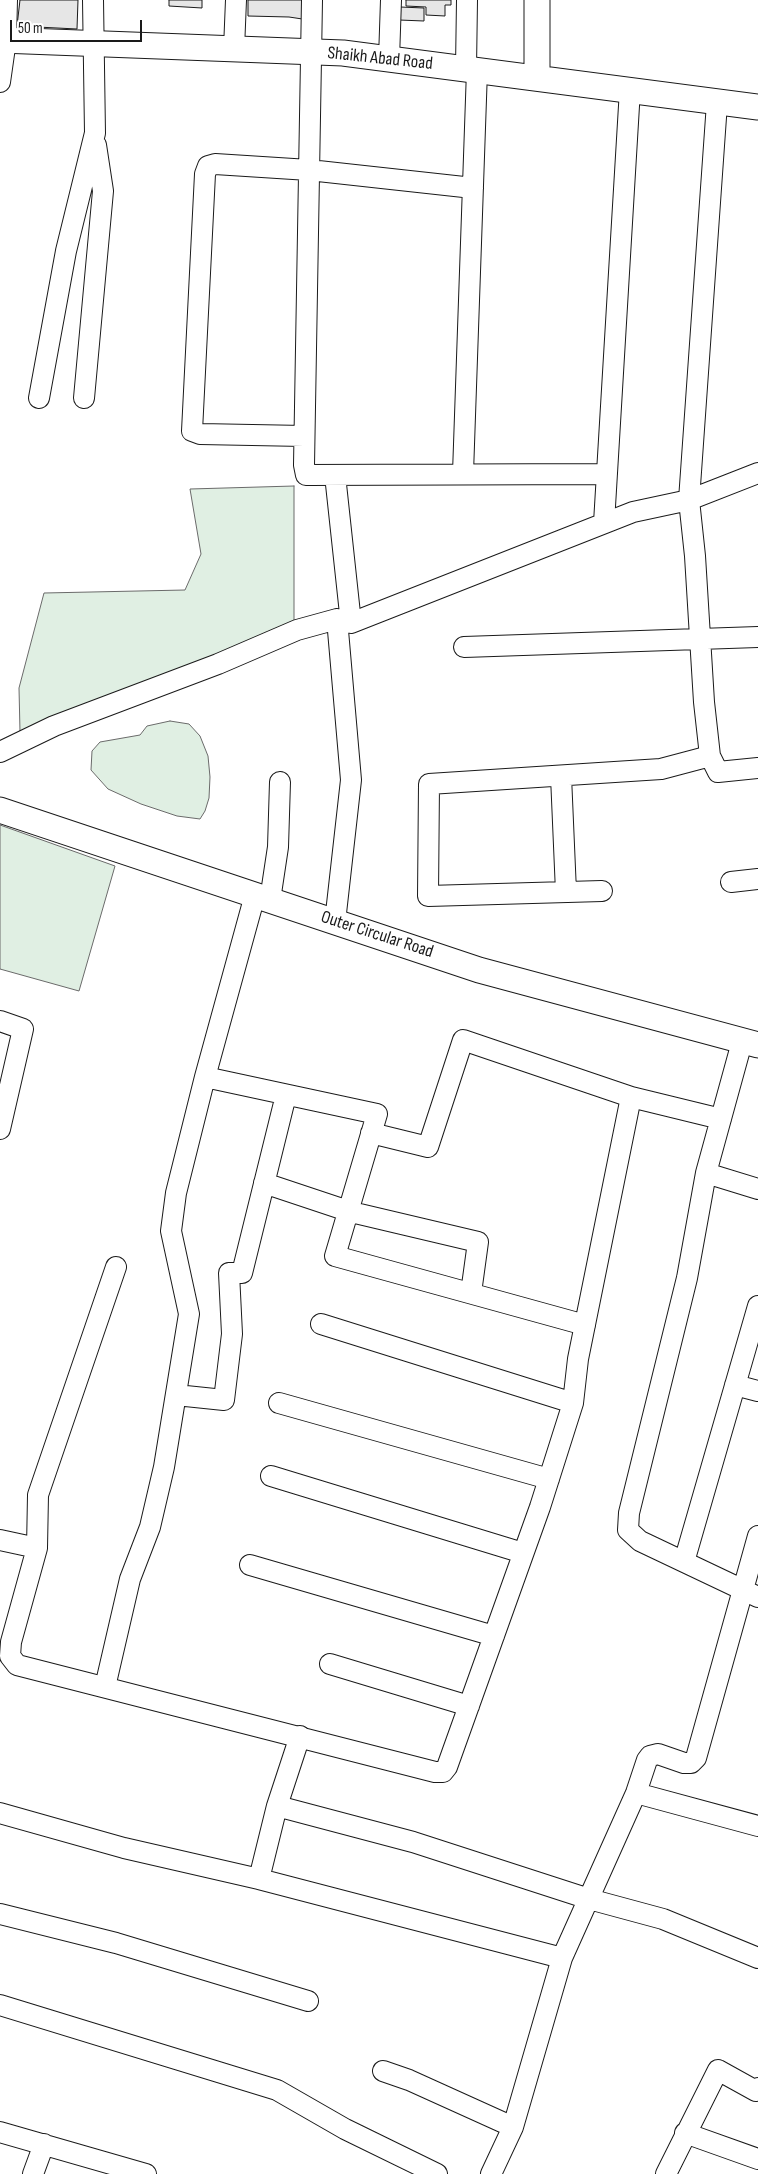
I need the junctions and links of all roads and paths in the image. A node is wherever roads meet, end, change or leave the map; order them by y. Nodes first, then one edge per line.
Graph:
1 (7, 0) edge
2 (93, 0) edge
3 (236, 0) edge
4 (312, 0) edge
5 (391, 0) edge
6 (467, 0) edge
7 (537, 0) edge
8 (3, 40) edge
9 (92, 43) junction
10 (234, 49) junction
11 (311, 52) junction
12 (389, 59) junction
13 (471, 69) junction
14 (537, 78) junction
15 (0, 82) edge
16 (630, 89) junction
17 (717, 103) junction
18 (758, 107) edge
19 (95, 133) junction
20 (309, 170) junction
21 (473, 188) junction
22 (39, 398) dead end
23 (84, 398) dead end
24 (304, 436) junction
25 (464, 473) junction
26 (758, 473) edge
27 (607, 474) junction
28 (335, 475) junction
29 (689, 500) junction
30 (604, 524) junction
31 (344, 621) junction
32 (758, 637) edge
33 (702, 640) junction
34 (464, 647) dead end
35 (0, 752) edge
36 (710, 756) junction
37 (758, 768) edge
38 (561, 776) junction
39 (280, 782) dead end
40 (0, 810) edge
41 (758, 880) edge
42 (731, 882) dead end
43 (602, 891) dead end
44 (566, 892) junction
45 (262, 898) junction
46 (335, 922) junction
47 (0, 1022) edge
48 (750, 1043) edge
49 (205, 1077) junction
50 (286, 1095) junction
51 (631, 1097) junction
52 (721, 1119) junction
53 (0, 1129) edge
54 (371, 1133) junction
55 (706, 1173) junction
56 (264, 1183) junction
57 (758, 1189) edge
58 (348, 1211) junction
59 (116, 1268) dead end
60 (471, 1293) junction
61 (758, 1306) edge
62 (321, 1324) dead end
63 (585, 1325) junction
64 (735, 1384) junction
65 (758, 1391) edge
66 (176, 1395) junction
67 (279, 1402) dead end
68 (573, 1403) junction
69 (271, 1476) dead end
70 (549, 1479) junction
71 (758, 1536) edge
72 (0, 1540) edge
73 (37, 1548) junction
74 (523, 1553) junction
75 (684, 1562) junction
76 (250, 1565) dead end
77 (751, 1594) edge
78 (494, 1636) junction
79 (6, 1641) edge
80 (330, 1664) dead end
81 (105, 1686) junction
82 (469, 1706) junction
83 (300, 1736) junction
84 (636, 1793) junction
85 (277, 1806) junction
86 (0, 1813) edge
87 (758, 1826) edge
88 (259, 1879) junction
89 (589, 1898) junction
90 (0, 1914) edge
91 (562, 1958) junction
92 (758, 1958) edge
93 (308, 2001) dead end
94 (0, 2005) edge
95 (383, 2071) dead end
96 (758, 2088) edge
97 (513, 2127) junction
98 (0, 2132) edge
99 (685, 2133) junction
100 (44, 2144) junction
101 (758, 2160) edge
102 (33, 2174) edge
103 (146, 2174) edge
104 (437, 2174) edge
105 (491, 2174) edge
106 (666, 2174) edge

1 - 8 street
2 - 9 street
3 - 10 street
4 - 11 street
5 - 12 street
6 - 13 street
7 - 14 main road
8 - 9 main road, Shaikh Abad Road
8 - 15 street
9 - 10 main road, Shaikh Abad Road
9 - 19 street
10 - 11 main road, Shaikh Abad Road
11 - 12 main road, Shaikh Abad Road
11 - 20 street
12 - 13 main road, Shaikh Abad Road
13 - 14 main road, Shaikh Abad Road
13 - 21 street
14 - 16 main road, Shaikh Abad Road
16 - 17 main road, Shaikh Abad Road
16 - 27 street
17 - 18 main road, Shaikh Abad Road
17 - 29 street
19 - 22 street
19 - 23 street
20 - 21 street
20 - 24 street
20 - 24 street
21 - 25 street
24 - 28 street
25 - 27 street
25 - 28 street
26 - 29 street
27 - 30 street
28 - 31 street
29 - 30 street
29 - 33 street
30 - 31 street
31 - 35 street
31 - 46 street
32 - 33 street
33 - 34 street
33 - 36 street
36 - 37 street
36 - 38 street
38 - 44 street
38 - 44 street
39 - 45 street
40 - 45 main road, Outer Circular Road
41 - 42 street
43 - 44 street
45 - 46 main road, Outer Circular Road
45 - 49 street
46 - 48 main road, Outer Circular Road
47 - 53 street
48 - 52 street
49 - 50 street
49 - 66 street
50 - 54 street
50 - 56 street
51 - 52 street
51 - 54 street
51 - 63 street
52 - 55 street
54 - 58 street
55 - 57 street
55 - 75 street
56 - 58 street
56 - 66 street
58 - 60 street
58 - 60 street
59 - 73 street
60 - 63 street
61 - 64 street
62 - 68 street
63 - 68 street
64 - 65 street
64 - 75 street
66 - 81 street
67 - 70 street
68 - 70 street
69 - 74 street
70 - 74 street
71 - 77 street
72 - 73 street
73 - 79 street
74 - 78 street
75 - 77 street
76 - 78 street
77 - 84 street
78 - 82 street
79 - 81 street
80 - 82 street
81 - 83 street
82 - 83 street
83 - 85 street
84 - 87 street
84 - 89 street
85 - 88 street
85 - 89 street
86 - 88 street
88 - 91 street
89 - 91 street
89 - 92 street
90 - 93 street
91 - 97 street
94 - 104 street
95 - 97 street
96 - 99 street
97 - 105 street
98 - 100 street
99 - 101 street
99 - 106 street
100 - 102 street
100 - 103 street

